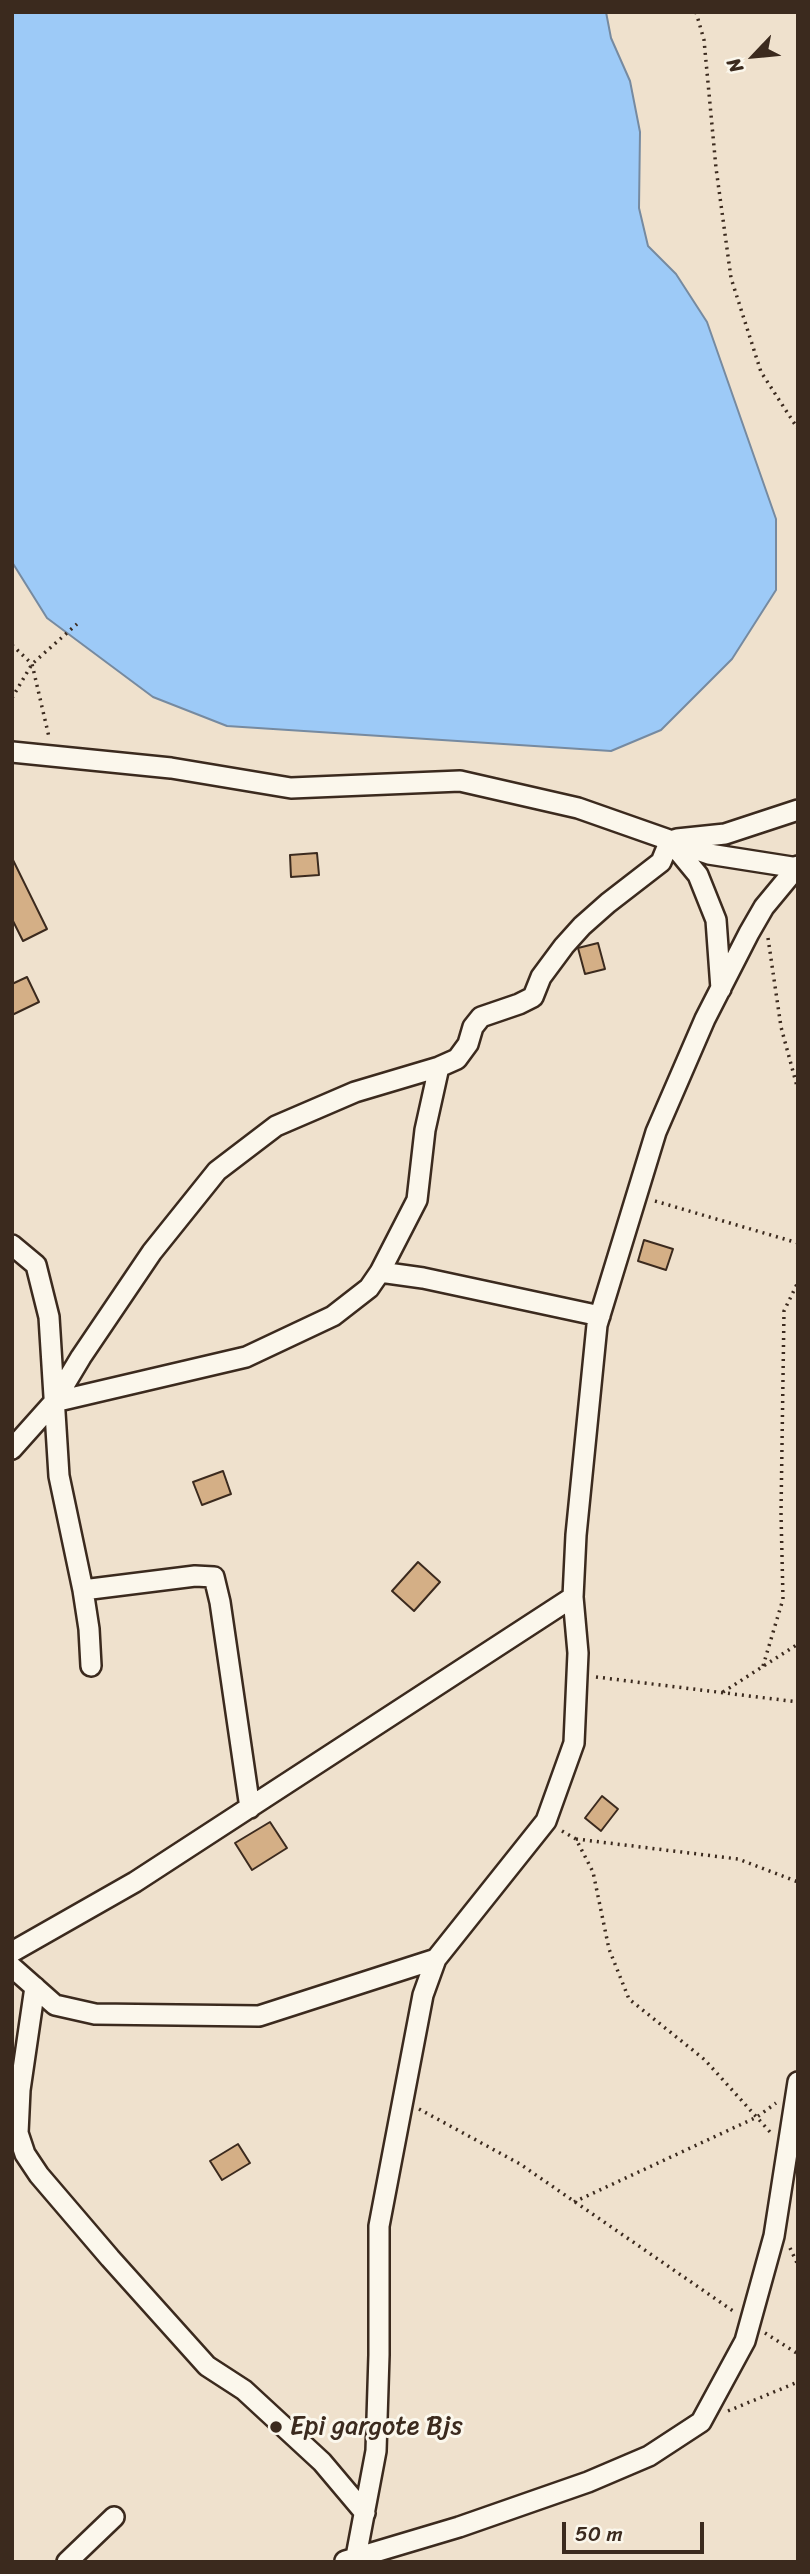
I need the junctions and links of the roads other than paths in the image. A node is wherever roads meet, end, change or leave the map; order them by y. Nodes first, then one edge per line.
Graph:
1 (14, 753) edge
2 (798, 810) edge
3 (670, 840) junction
4 (797, 867) edge
5 (721, 989) junction
6 (439, 1067) junction
7 (12, 1245) edge
8 (380, 1272) junction
9 (600, 1317) junction
10 (54, 1402) junction
11 (12, 1449) edge
12 (83, 1590) junction
13 (573, 1597) junction
14 (92, 1666) dead end
15 (250, 1808) junction
16 (12, 1952) edge
17 (436, 1959) junction
18 (12, 1967) edge
19 (35, 1987) junction
20 (797, 2085) edge
21 (18, 2153) edge
22 (365, 2513) junction
23 (114, 2516) dead end
24 (352, 2561) edge
25 (67, 2562) edge

1 - 3 street
2 - 3 street
3 - 4 street
3 - 5 street
3 - 6 street
4 - 5 street
5 - 9 street
6 - 8 street
6 - 10 street
7 - 10 street
8 - 9 street
8 - 10 street
9 - 13 street
10 - 11 street
10 - 12 street
12 - 14 street
12 - 15 street
13 - 15 street
13 - 17 street
15 - 16 street
17 - 19 street
17 - 22 street
18 - 19 street
19 - 21 street
20 - 24 street
21 - 22 street
22 - 24 street
23 - 25 street

